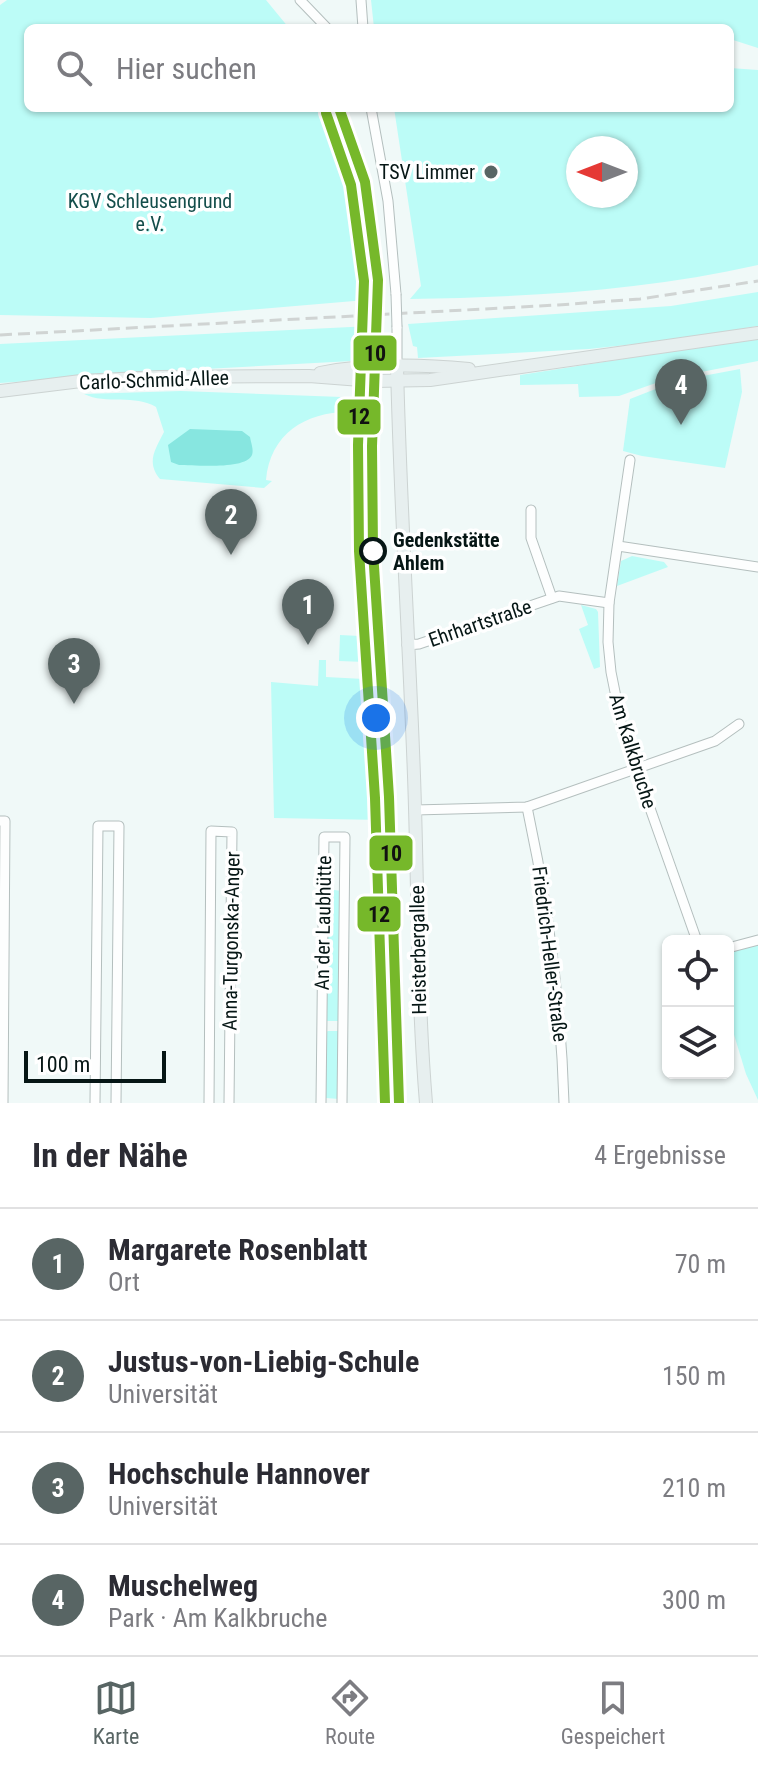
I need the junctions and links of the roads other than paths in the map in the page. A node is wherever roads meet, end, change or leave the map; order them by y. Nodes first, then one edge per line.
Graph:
1 (300, 0) edge
2 (361, 0) edge
3 (323, 24) edge
4 (363, 24) edge
5 (372, 112) edge
6 (758, 333) edge
7 (397, 365) junction
8 (483, 370) junction
9 (309, 376) junction
10 (398, 381) junction
11 (0, 391) edge
12 (630, 460) dead end
13 (531, 510) dead end
14 (618, 546) junction
15 (758, 567) edge
16 (552, 598) junction
17 (609, 603) junction
18 (407, 645) junction
19 (739, 724) dead end
20 (637, 769) junction
21 (527, 807) junction
22 (415, 810) junction
23 (0, 821) edge
24 (2, 883) edge
25 (98, 884) junction
26 (118, 885) junction
27 (210, 886) junction
28 (232, 886) junction
29 (324, 886) junction
30 (344, 886) junction
31 (695, 935) edge
32 (758, 940) edge
33 (734, 946) edge
34 (2, 1022) edge
35 (95, 1025) junction
36 (116, 1025) junction
37 (209, 1028) junction
38 (230, 1028) junction
39 (322, 1028) junction
40 (343, 1028) junction
41 (3, 1103) edge
42 (95, 1103) edge
43 (116, 1103) edge
44 (209, 1103) edge
45 (229, 1103) edge
46 (321, 1103) edge
47 (342, 1103) edge
48 (426, 1103) edge
49 (564, 1103) edge

1 - 3 street
2 - 4 street
5 - 7 street, bridge
6 - 8 main road, Carlo-Schmid-Allee
7 - 8 main road, Carlo-Schmid-Allee
7 - 9 main road, Carlo-Schmid-Allee
7 - 10 main road, Heisterbergallee
8 - 10 main road, Carlo-Schmid-Allee
9 - 10 main road, Carlo-Schmid-Allee
9 - 11 main road, Carlo-Schmid-Allee
10 - 18 main road, Heisterbergallee
12 - 14 street, Am Kalkbruche
13 - 16 street, Ehrhartstraße
14 - 15 street
14 - 17 street, Am Kalkbruche
16 - 17 street, Ehrhartstraße
16 - 18 street, Ehrhartstraße
17 - 20 street, Am Kalkbruche
18 - 22 main road, Heisterbergallee
19 - 20 street
20 - 21 street
20 - 31 street, Am Kalkbruche
21 - 22 street
21 - 49 street, Friedrich-Heller-Straße
22 - 48 main road, Heisterbergallee
23 - 24 street
24 - 34 street
25 - 26 street
25 - 26 street
25 - 35 street
26 - 36 street
27 - 28 street
27 - 28 street, Anna-Turgonska-Anger
27 - 37 street, Anna-Turgonska-Anger
28 - 38 street, Anna-Turgonska-Anger
29 - 30 street
29 - 30 street, An der Laubhütte
29 - 39 street, An der Laubhütte
30 - 40 street, An der Laubhütte
32 - 33 street
34 - 41 street
35 - 36 street
35 - 42 street
36 - 43 street
37 - 38 street
37 - 44 street, Anna-Turgonska-Anger
38 - 45 street, Anna-Turgonska-Anger
39 - 40 street
39 - 46 street, An der Laubhütte
40 - 47 street, An der Laubhütte

